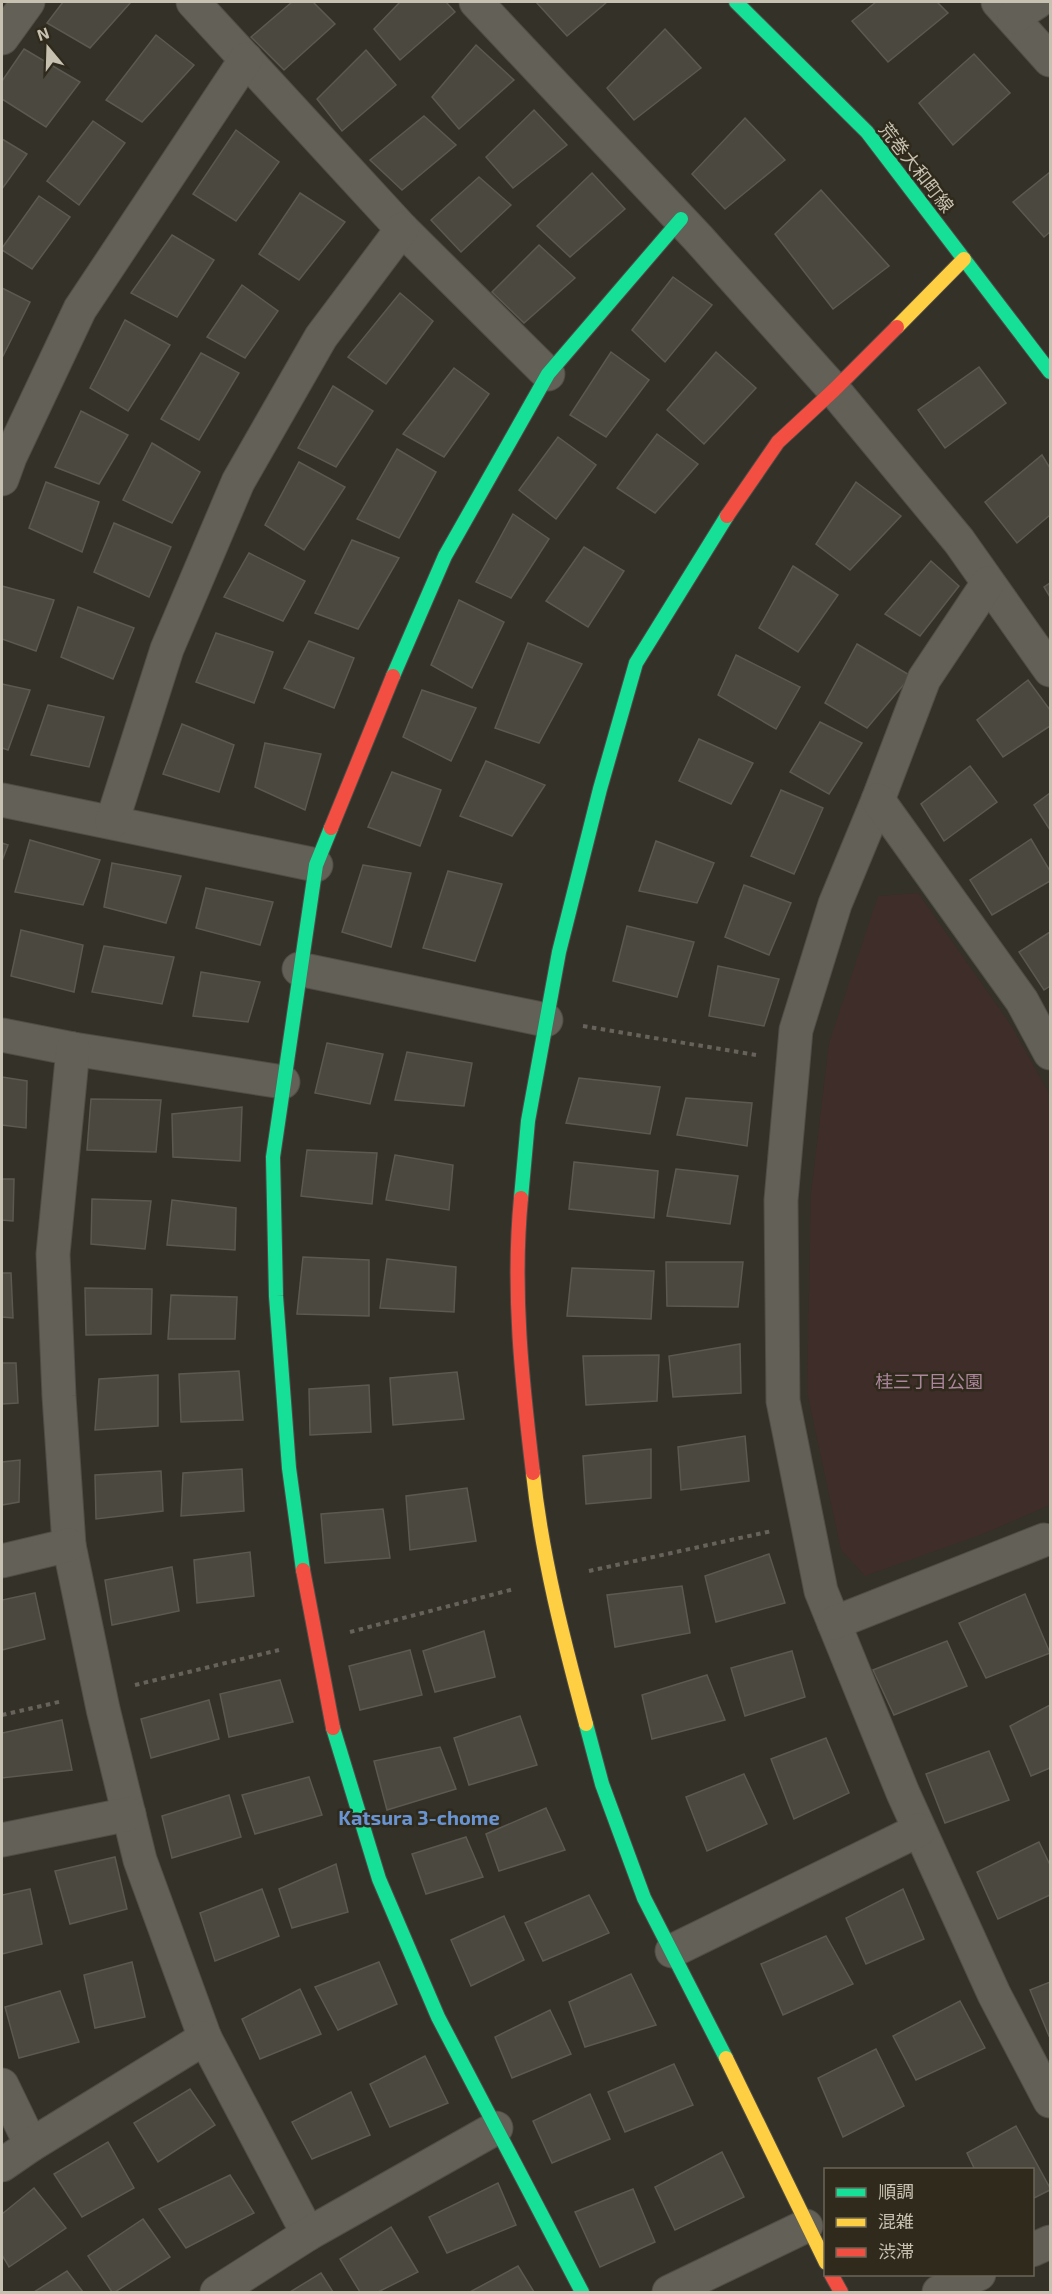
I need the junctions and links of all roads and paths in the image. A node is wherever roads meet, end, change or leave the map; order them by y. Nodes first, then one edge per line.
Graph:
1 (28, 2) edge
2 (193, 2) edge
3 (476, 2) edge
4 (736, 2) edge
5 (1016, 7) edge
6 (2, 38) edge
7 (246, 59) junction
8 (1050, 60) edge
9 (681, 219) junction
10 (402, 229) junction
11 (964, 259) junction
12 (1050, 372) edge
13 (548, 374) junction
14 (834, 390) junction
15 (2, 479) edge
16 (988, 583) junction
17 (1050, 670) edge
18 (2, 800) edge
19 (878, 800) junction
20 (112, 822) junction
21 (316, 865) junction
22 (299, 969) junction
23 (546, 1020) junction
24 (2, 1035) edge
25 (73, 1049) junction
26 (1050, 1053) edge
27 (793, 1062) junction
28 (283, 1082) junction
29 (808, 1523) junction
30 (1048, 1544) edge
31 (69, 1545) junction
32 (2, 1561) edge
33 (551, 1580) junction
34 (834, 1623) junction
35 (315, 1641) junction
36 (100, 1693) junction
37 (2, 1715) edge
38 (129, 1814) junction
39 (920, 1830) junction
40 (2, 1840) edge
41 (672, 1951) junction
42 (205, 2038) junction
43 (2, 2085) edge
44 (1050, 2101) edge
45 (496, 2128) junction
46 (31, 2145) junction
47 (2, 2165) edge
48 (806, 2226) junction
49 (308, 2234) junction
50 (1050, 2242) edge
51 (1034, 2249) edge
52 (824, 2261) edge
53 (832, 2276) edge
54 (975, 2276) edge
55 (217, 2292) edge
56 (582, 2292) edge
57 (669, 2292) edge
58 (841, 2292) edge
59 (939, 2292) edge

1 - 6 street
2 - 7 street
3 - 9 street
4 - 11 street, 荒巻大和町線
5 - 8 street
7 - 10 street
7 - 15 street
9 - 13 street
9 - 14 street
10 - 13 street
10 - 20 street
11 - 12 street, 荒巻大和町線
11 - 14 street
13 - 21 street
14 - 16 street
14 - 23 street
16 - 17 street
16 - 19 street
18 - 20 street
19 - 26 street
19 - 27 street
20 - 21 street
21 - 22 street
22 - 23 street
22 - 28 street
23 - 27 path
23 - 33 street
24 - 25 street
25 - 28 street
25 - 31 street
27 - 29 street
28 - 35 street
29 - 33 path
29 - 34 street
30 - 34 street
31 - 32 street
31 - 36 street
33 - 35 path
33 - 41 street
34 - 39 street
35 - 36 path
35 - 45 street
36 - 37 path
36 - 38 street
38 - 40 street
38 - 42 street
39 - 41 street
39 - 44 street
41 - 48 street
42 - 46 street
42 - 49 street
43 - 46 street
45 - 49 street
45 - 56 street
46 - 47 street
48 - 52 street
48 - 57 street
49 - 55 street
50 - 51 street
53 - 58 street
54 - 59 street

